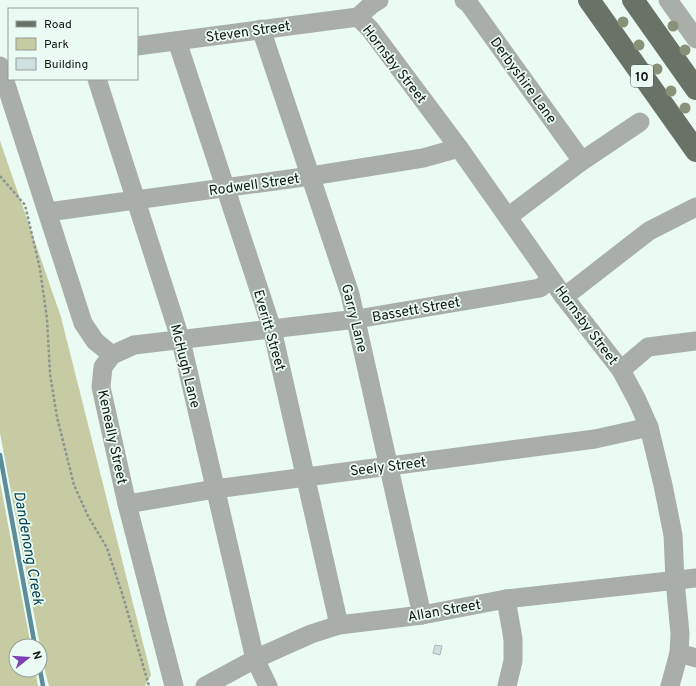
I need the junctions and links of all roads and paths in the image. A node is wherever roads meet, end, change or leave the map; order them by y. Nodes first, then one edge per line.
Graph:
1 (379, 0) edge
2 (589, 0) edge
3 (633, 0) edge
4 (668, 0) edge
5 (469, 1) edge
6 (358, 17) junction
7 (261, 29) junction
8 (694, 32) edge
9 (177, 41) junction
10 (138, 46) edge
11 (0, 66) edge
12 (97, 80) edge
13 (696, 89) edge
14 (640, 122) dead end
15 (459, 148) junction
16 (696, 151) edge
17 (582, 162) junction
18 (0, 176) edge
19 (311, 176) junction
20 (225, 188) junction
21 (135, 200) junction
22 (696, 207) edge
23 (48, 212) junction
24 (508, 217) junction
25 (551, 279) junction
26 (564, 297) junction
27 (356, 319) junction
28 (272, 329) junction
29 (181, 341) junction
30 (696, 341) edge
31 (112, 355) junction
32 (621, 370) junction
33 (649, 427) junction
34 (388, 467) junction
35 (305, 476) junction
36 (215, 489) junction
37 (127, 504) junction
38 (696, 578) edge
39 (675, 580) junction
40 (506, 599) junction
41 (422, 615) junction
42 (339, 625) junction
43 (688, 656) edge
44 (255, 659) junction
45 (149, 686) edge
46 (174, 686) edge
47 (205, 686) edge
48 (268, 686) edge
49 (507, 686) edge
50 (670, 686) edge

1 - 6 street
2 - 16 main road, 10
3 - 13 main road
4 - 8 street
5 - 17 street, Derbyshire Lane
6 - 7 street, Steven Street
6 - 15 street, Hornsby Street
7 - 9 street, Steven Street
7 - 19 street, Garry Lane
9 - 10 street, Steven Street
9 - 20 street, Everitt Street
11 - 23 street
12 - 21 street, McHugh Lane
14 - 17 street
15 - 19 street, Rodwell Street
15 - 24 street, Hornsby Street
17 - 24 street
18 - 45 path
19 - 20 street, Rodwell Street
19 - 27 street, Garry Lane
20 - 21 street, Rodwell Street
20 - 28 street, Everitt Street
21 - 23 street, Rodwell Street
21 - 29 street, McHugh Lane
22 - 26 street
23 - 31 street
24 - 25 street, Hornsby Street
25 - 26 street, Hornsby Street
25 - 27 street, Bassett Street
26 - 32 street, Hornsby Street
27 - 28 street, Bassett Street
27 - 34 street, Garry Lane
28 - 29 street, Bassett Street
28 - 35 street, Everitt Street
29 - 31 street, Bassett Street
29 - 36 street, McHugh Lane
30 - 32 street
31 - 37 street, Keneally Street
32 - 33 street, Hornsby Street
33 - 34 street, Seely Street
33 - 39 street, Hornsby Street
34 - 35 street, Seely Street
34 - 41 street, Garry Lane
35 - 36 street, Seely Street
35 - 42 street, Everitt Street
36 - 37 street, Seely Street
36 - 44 street, McHugh Lane
37 - 46 street, Keneally Street
38 - 39 street, Allan Street
39 - 40 street, Allan Street
39 - 43 street, Hornsby Street
40 - 41 street, Allan Street
40 - 49 street
41 - 42 street, Allan Street
42 - 44 street, Allan Street
43 - 50 street, Hornsby Street
44 - 47 street, Allan Street
44 - 48 street, McHugh Lane

